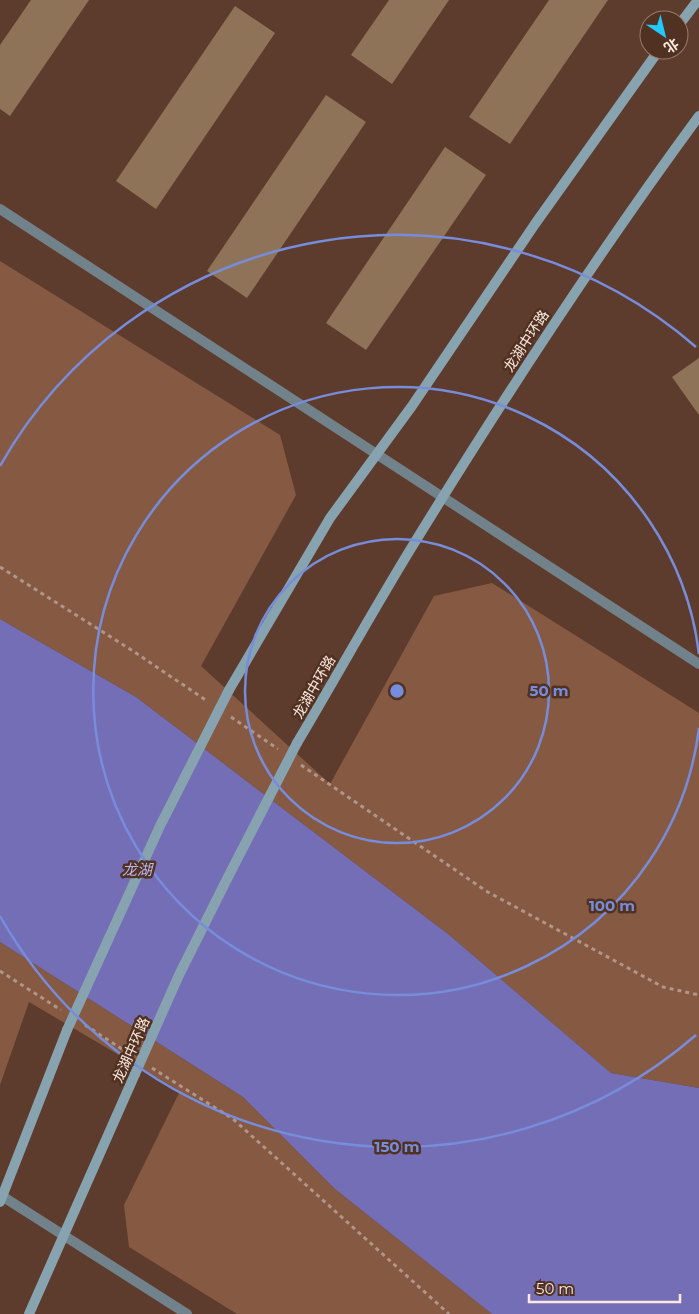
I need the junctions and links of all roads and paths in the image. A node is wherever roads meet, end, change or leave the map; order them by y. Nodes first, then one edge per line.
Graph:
1 (698, 0) edge
2 (689, 12) edge
3 (652, 60) edge
4 (699, 116) edge
5 (0, 209) edge
6 (377, 454) junction
7 (443, 497) junction
8 (0, 566) edge
9 (699, 664) edge
10 (207, 701) dead end
11 (224, 712) dead end
12 (281, 751) dead end
13 (297, 762) dead end
14 (0, 971) edge
15 (699, 996) edge
16 (68, 1014) dead end
17 (84, 1024) dead end
18 (134, 1056) dead end
19 (150, 1067) dead end
20 (1, 1199) edge
21 (64, 1235) junction
22 (29, 1314) edge
23 (187, 1314) edge
24 (449, 1314) edge

1 - 2 main road
3 - 6 main road
4 - 7 main road, 龙湖中环路
5 - 6 street
6 - 7 street
6 - 20 main road, bridge
7 - 9 street
7 - 21 main road, 龙湖中环路, bridge
8 - 10 path
11 - 12 path
13 - 15 path
14 - 16 path
17 - 18 path
19 - 24 path
20 - 21 street
21 - 22 main road, 龙湖中环路
21 - 23 street

